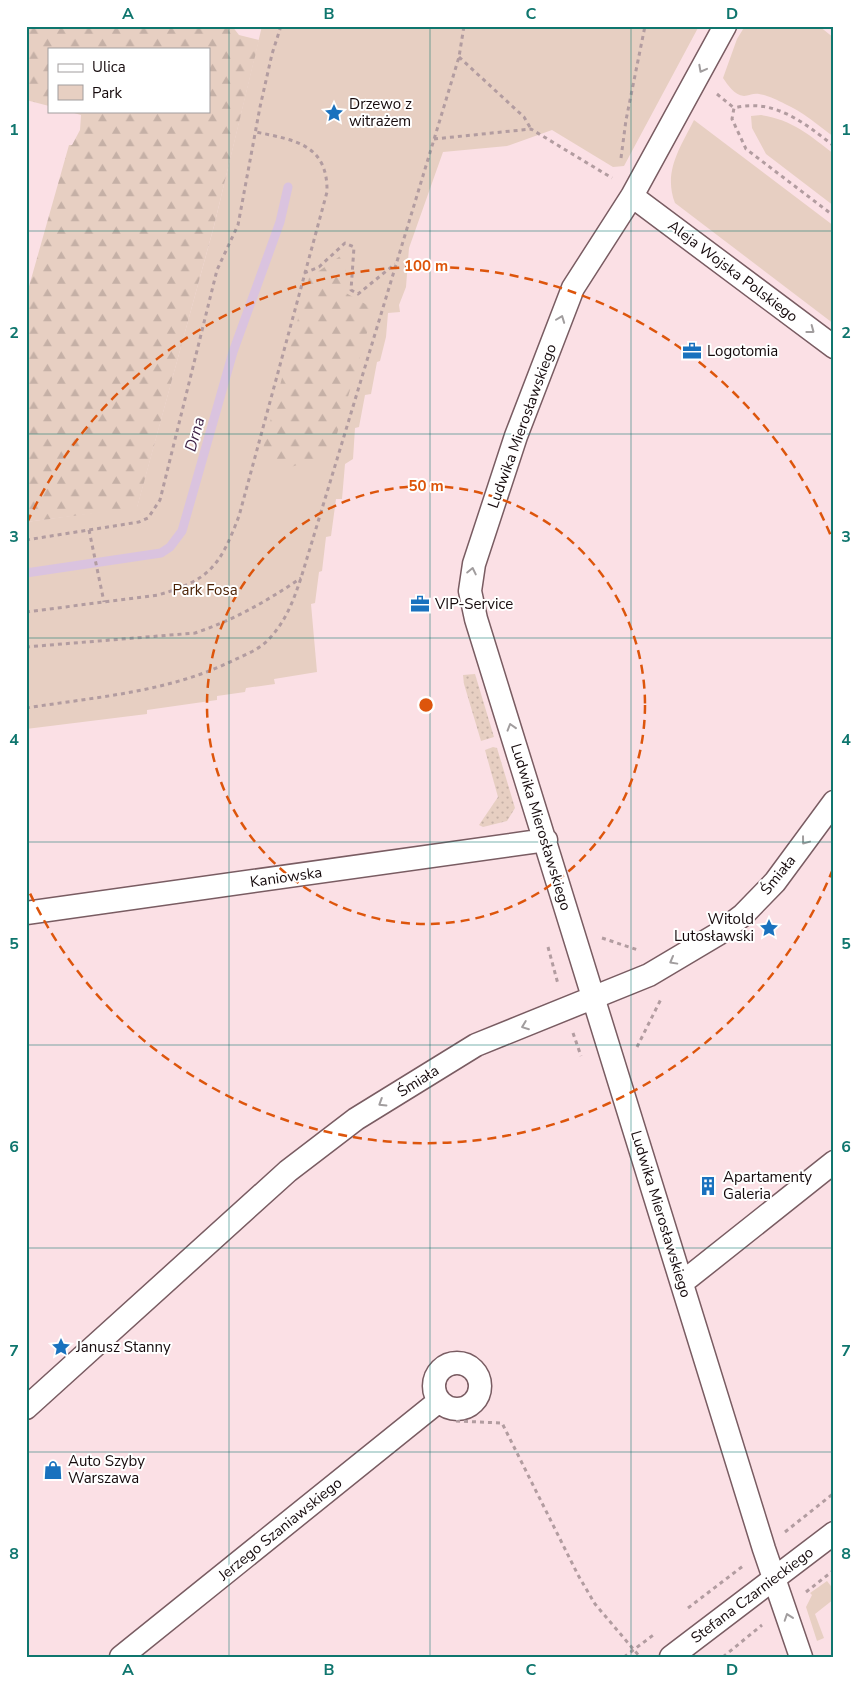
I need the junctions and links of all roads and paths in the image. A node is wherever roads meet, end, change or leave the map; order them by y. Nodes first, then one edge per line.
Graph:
1 (281, 26) edge
2 (464, 26) edge
3 (645, 26) edge
4 (725, 26) edge
5 (459, 57) junction
6 (532, 129) junction
7 (256, 132) junction
8 (434, 139) junction
9 (834, 146) edge
10 (620, 166) dead end
11 (617, 173) dead end
12 (613, 179) junction
13 (632, 196) junction
14 (834, 216) edge
15 (396, 264) junction
16 (304, 273) junction
17 (834, 347) edge
18 (89, 530) junction
19 (26, 540) edge
20 (301, 578) junction
21 (104, 602) junction
22 (26, 612) edge
23 (26, 647) edge
24 (26, 708) edge
25 (834, 802) edge
26 (546, 840) junction
27 (26, 913) edge
28 (600, 937) dead end
29 (556, 942) dead end
30 (644, 952) dead end
31 (594, 998) junction
32 (565, 1010) junction
33 (583, 1062) dead end
34 (834, 1162) edge
35 (682, 1282) junction
36 (443, 1404) joint
37 (26, 1408) edge
38 (834, 1493) edge
39 (834, 1533) edge
40 (764, 1549) junction
41 (775, 1577) junction
42 (681, 1613) dead end
43 (658, 1631) dead end
44 (634, 1649) junction
45 (121, 1657) edge
46 (624, 1657) edge
47 (640, 1657) edge
48 (671, 1657) edge
49 (801, 1657) edge

1 - 7 path
2 - 5 path
3 - 10 path
4 -> 13 street, Ludwika Mierosławskiego
5 - 6 path
5 - 8 path
6 - 8 path
6 - 12 path
7 - 16 path
7 - 18 path
8 - 15 path
9 - 14 path
11 - 12 path
12 - 13 path
13 -> 17 street, Aleja Wojska Polskiego
26 -> 13 street, Ludwika Mierosławskiego
15 - 16 path
15 - 20 path
16 - 21 path
18 - 19 path
18 - 21 path
20 - 23 path
20 - 24 path
21 - 22 path
25 -> 31 street, Śmiała
26 - 27 street, Kaniowska
26 - 31 street, Ludwika Mierosławskiego
28 - 30 path
29 - 32 path
31 - 32 street, Śmiała
31 - 35 street, Ludwika Mierosławskiego
32 - 33 path
32 -> 37 street, Śmiała
34 - 35 street
35 - 40 street, Ludwika Mierosławskiego
36 - 44 path
36 - 45 street, Jerzego Szaniawskiego
38 - 40 path
39 - 41 street, Stefana Czarnieckiego
40 - 41 street, Ludwika Mierosławskiego
40 - 42 path
41 - 48 street, Stefana Czarnieckiego
49 -> 41 street, Ludwika Mierosławskiego
43 - 44 path
44 - 46 path
44 - 47 path

